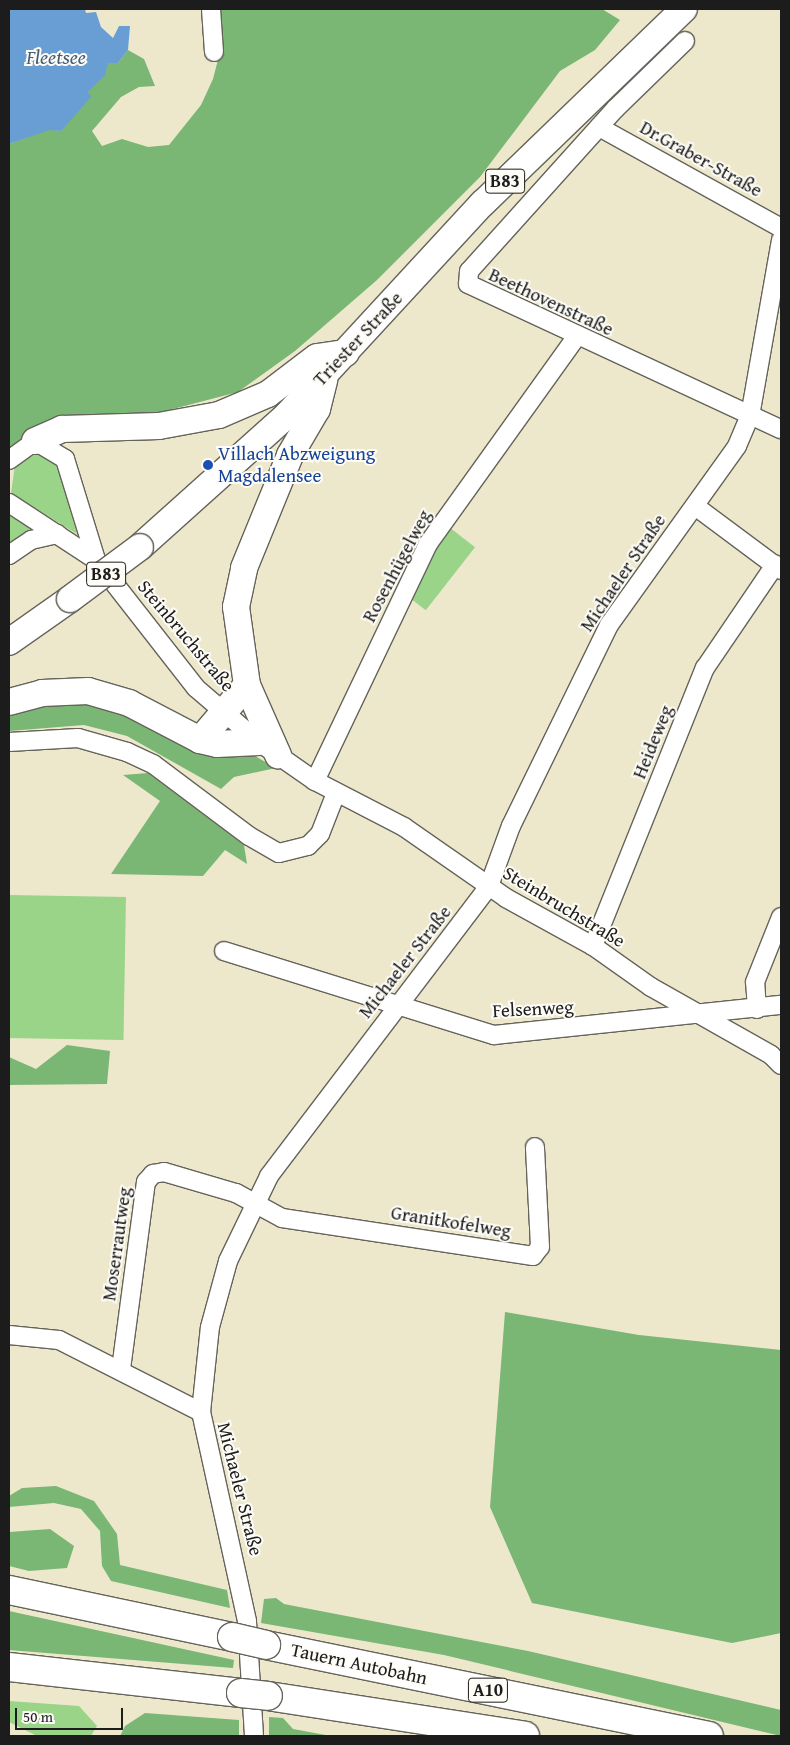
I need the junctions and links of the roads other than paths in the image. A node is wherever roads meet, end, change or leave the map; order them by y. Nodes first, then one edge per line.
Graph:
1 (211, 9) edge
2 (684, 9) edge
3 (685, 41) dead end
4 (214, 52) dead end
5 (599, 127) junction
6 (781, 228) edge
7 (781, 240) edge
8 (576, 337) junction
9 (346, 354) junction
10 (324, 376) junction
11 (750, 416) junction
12 (781, 429) edge
13 (35, 441) junction
14 (9, 460) edge
15 (9, 503) edge
16 (695, 506) junction
17 (57, 534) junction
18 (9, 555) edge
19 (96, 560) junction
20 (778, 567) edge
21 (9, 642) edge
22 (247, 685) junction
23 (9, 702) edge
24 (221, 711) junction
25 (200, 740) junction
26 (9, 742) edge
27 (269, 749) junction
28 (315, 782) junction
29 (336, 793) junction
30 (489, 886) junction
31 (781, 917) edge
32 (593, 946) junction
33 (224, 951) dead end
34 (781, 1005) edge
35 (397, 1006) junction
36 (757, 1009) junction
37 (706, 1016) junction
38 (781, 1066) edge
39 (535, 1147) dead end
40 (254, 1203) junction
41 (9, 1335) edge
42 (121, 1369) junction
43 (201, 1412) junction
44 (9, 1590) edge
45 (9, 1667) edge
46 (254, 1736) edge
47 (525, 1736) edge
48 (709, 1736) edge

1 - 4 street
2 - 9 main road, Triester Straße / B83
3 - 5 street, Beethovenstraße
5 - 6 street, Dr.Graber-Straße
5 - 8 street, Beethovenstraße
7 - 11 street, Michaeler Straße
8 - 11 street, Beethovenstraße
8 - 28 street, Rosenhügelweg
9 - 10 main road, Triester Straße / B83
9 - 13 main road
10 - 21 main road, Triester Straße / B83, bridge
10 - 22 main road
11 - 12 street, Beethovenstraße
11 - 16 street, Michaeler Straße
13 - 14 street
13 - 19 street
15 - 17 street, Steinbruchstraße
16 - 20 street
16 - 30 street, Michaeler Straße
17 - 18 street
17 - 19 street, Steinbruchstraße
19 - 24 street, Steinbruchstraße
20 - 32 street, Heideweg
22 - 24 main road
22 - 27 main road
23 - 25 main road
24 - 25 main road
24 - 27 street, Steinbruchstraße
25 - 27 main road
26 - 29 street
27 - 28 street, Steinbruchstraße
28 - 29 street, Steinbruchstraße
29 - 30 street, Steinbruchstraße
30 - 32 street, Steinbruchstraße
30 - 35 street, Michaeler Straße
31 - 36 street
32 - 37 street, Steinbruchstraße
33 - 35 street, Felsenweg
34 - 36 street
35 - 37 street, Felsenweg
35 - 40 street, Michaeler Straße
36 - 37 street
37 - 38 street, Steinbruchstraße
39 - 40 street, Granitkofelweg
40 - 42 street, Moserrautweg
40 - 43 street, Michaeler Straße
41 - 42 street
42 - 43 street
43 - 46 street, Michaeler Straße
44 - 48 highway, Tauern Autobahn / A10, bridge
45 - 47 highway, A10, bridge

